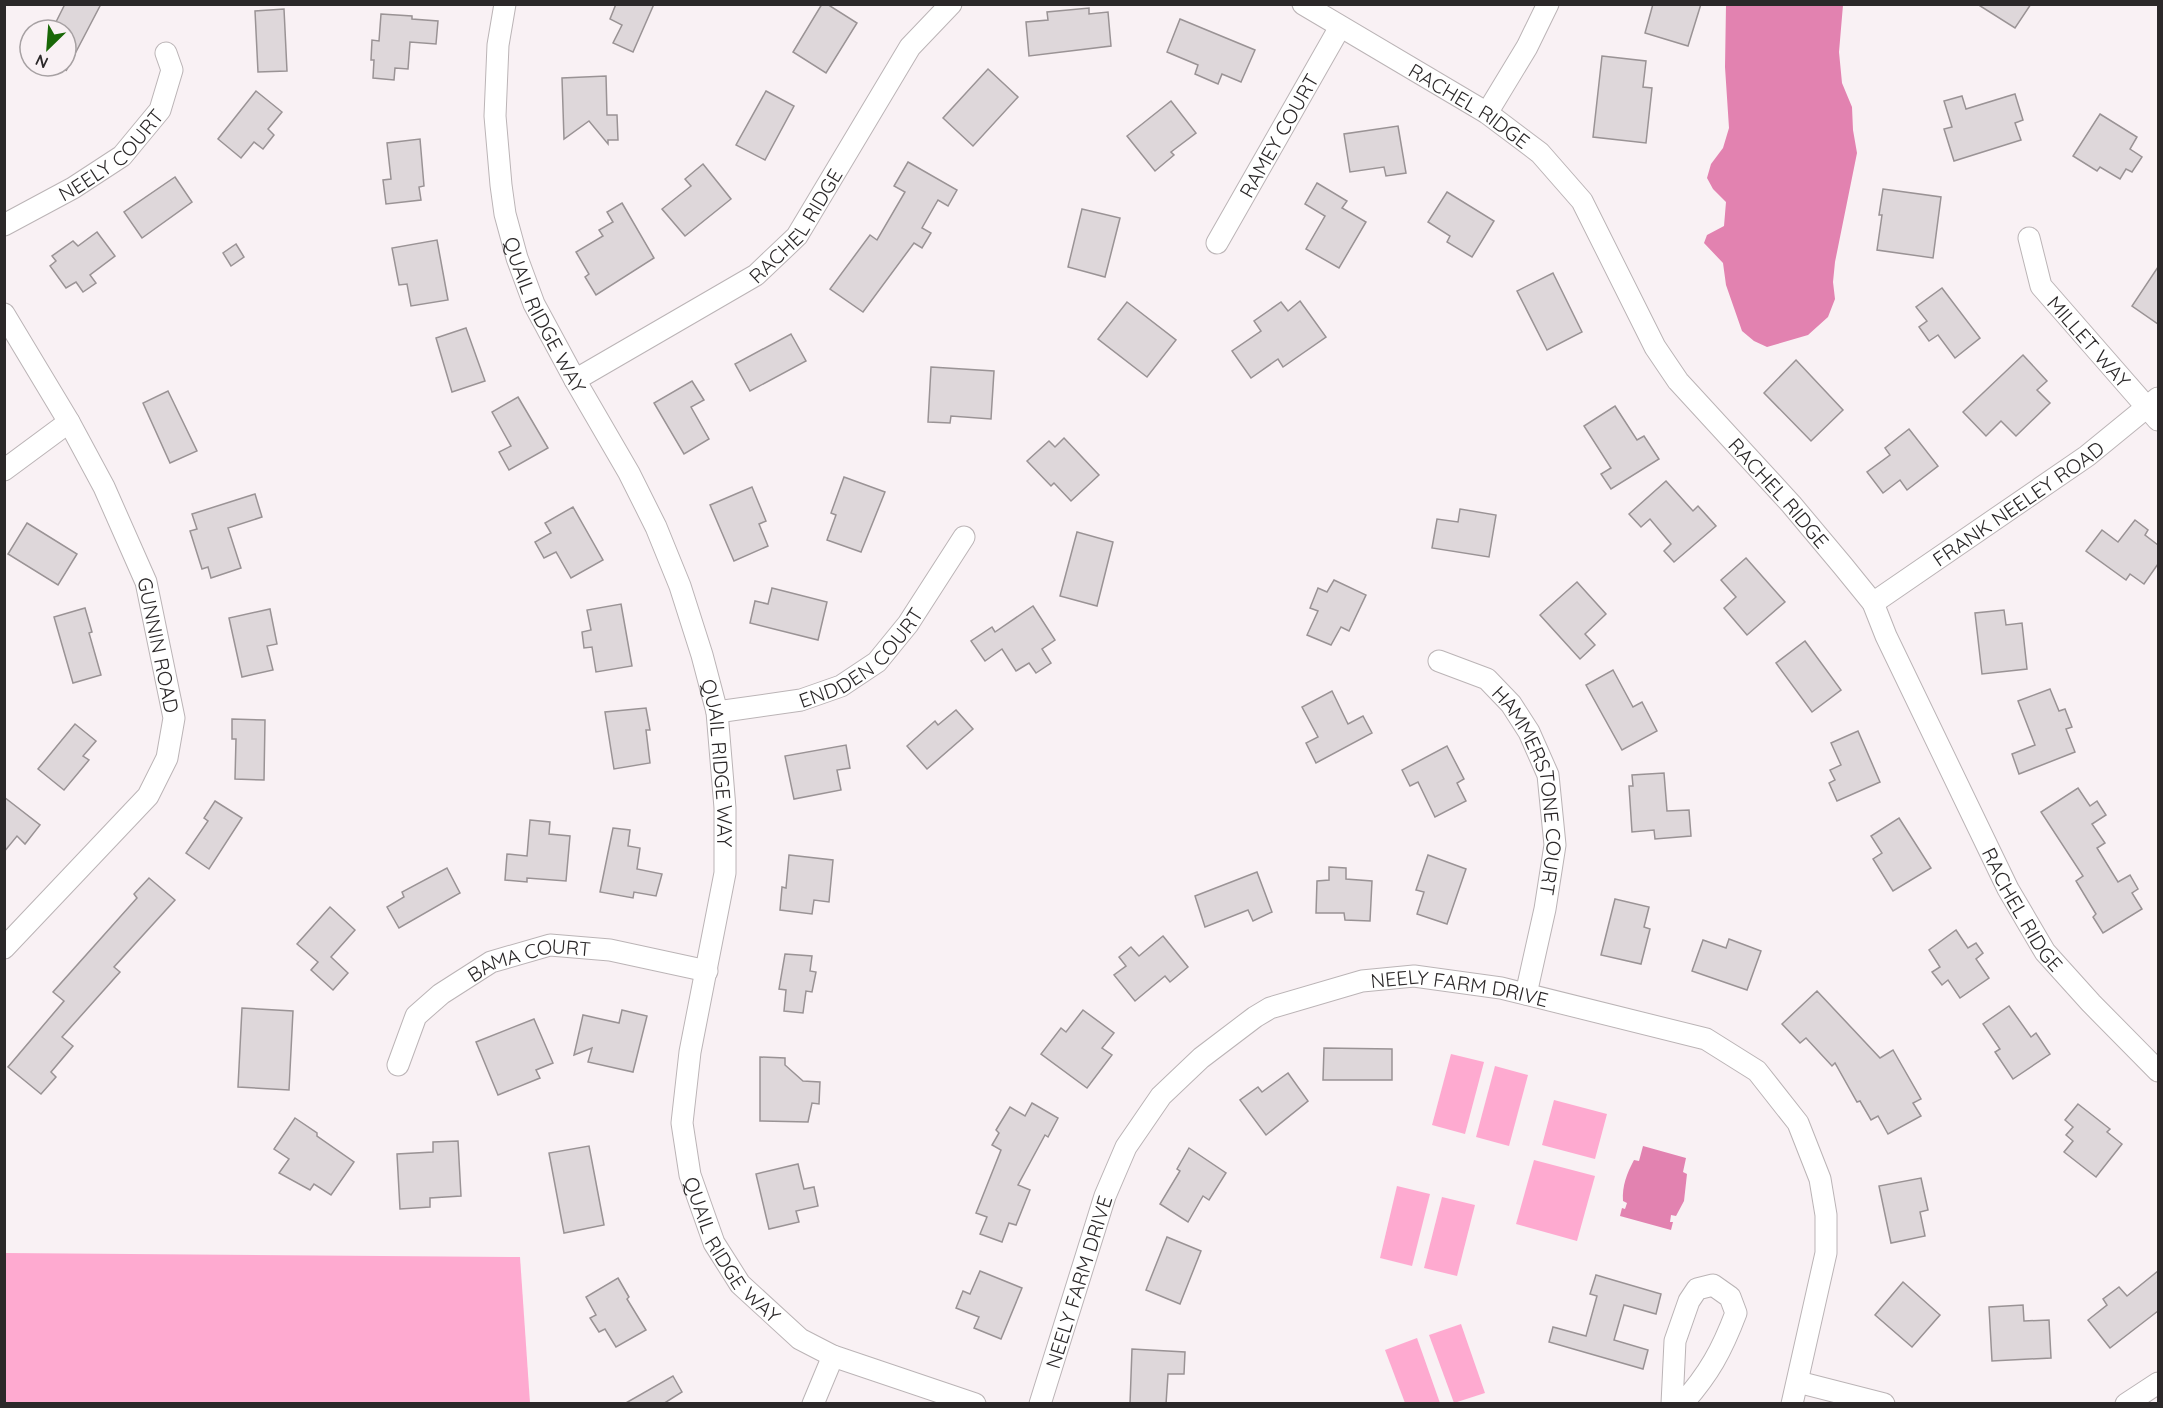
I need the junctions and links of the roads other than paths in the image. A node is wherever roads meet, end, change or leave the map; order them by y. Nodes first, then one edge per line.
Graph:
1 (505, 4) edge
2 (951, 4) edge
3 (1303, 4) edge
4 (1548, 4) edge
5 (1340, 27) junction
6 (166, 53) dead end
7 (1487, 113) junction
8 (4, 225) edge
9 (2029, 238) dead end
10 (1216, 243) dead end
11 (4, 314) edge
12 (575, 380) junction
13 (2155, 409) edge
14 (69, 422) junction
15 (4, 470) edge
16 (964, 537) dead end
17 (1873, 603) junction
18 (1439, 661) dead end
19 (717, 712) junction
20 (4, 948) edge
21 (707, 971) junction
22 (1526, 994) junction
23 (398, 1065) dead end
24 (2158, 1071) edge
25 (833, 1356) junction
26 (1798, 1382) junction
27 (2158, 1383) edge
28 (813, 1404) edge
29 (975, 1404) edge
30 (1040, 1404) edge
31 (1671, 1404) edge
32 (1682, 1404) edge
33 (1792, 1404) edge
34 (1884, 1404) edge
35 (2126, 1404) edge

1 - 12 street, QUAIL RIDGE WAY
2 - 12 street, RACHEL RIDGE
3 - 5 street, RACHEL RIDGE
4 - 7 street
5 - 7 street, RACHEL RIDGE
5 - 10 street, RAMEY COURT
6 - 8 street, NEELY COURT
7 - 17 street, RACHEL RIDGE
9 - 13 street, MILLET WAY
11 - 14 street, GUNNIN ROAD
12 - 19 street, QUAIL RIDGE WAY
13 - 17 street, FRANK NEELEY ROAD
14 - 15 street
14 - 20 street, GUNNIN ROAD
16 - 19 street, ENDDEN COURT
17 - 24 street, RACHEL RIDGE
18 - 22 street, HAMMERSTONE COURT
19 - 21 street, QUAIL RIDGE WAY
21 - 23 street, BAMA COURT
21 - 25 street, QUAIL RIDGE WAY
22 - 26 street, NEELY FARM DRIVE
22 - 30 street, NEELY FARM DRIVE
25 - 28 street
25 - 29 street, QUAIL RIDGE WAY
26 - 33 street, NEELY FARM DRIVE
26 - 34 street
27 - 35 street
31 - 32 street

